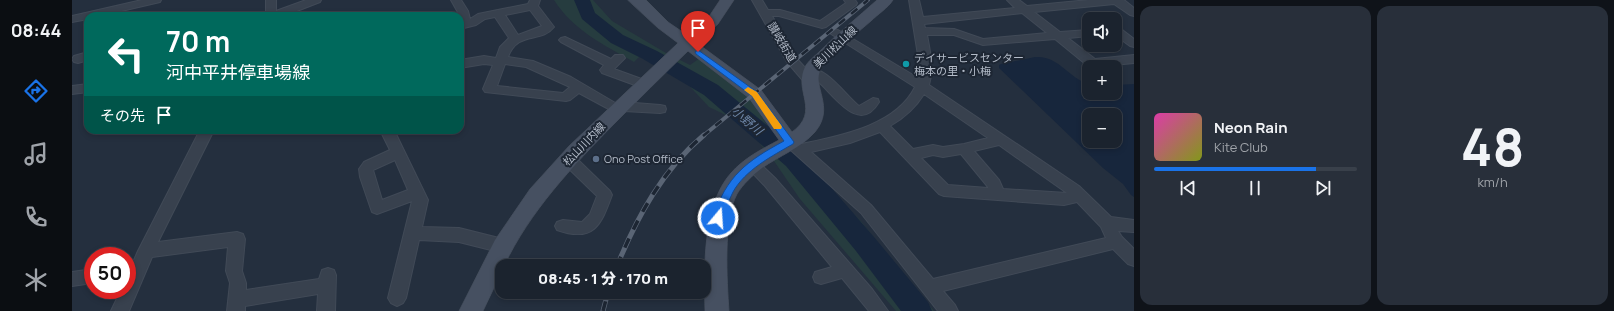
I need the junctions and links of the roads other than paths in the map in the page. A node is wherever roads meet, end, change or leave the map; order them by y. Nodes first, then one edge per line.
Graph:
1 (103, 0) edge
2 (156, 0) edge
3 (271, 0) edge
4 (316, 0) edge
5 (456, 0) edge
6 (727, 0) edge
7 (757, 0) edge
8 (849, 0) edge
9 (886, 0) edge
10 (914, 0) edge
11 (1012, 0) edge
12 (1037, 0) edge
13 (1118, 0) edge
14 (639, 1) edge
15 (534, 3) edge
16 (1046, 7) junction
17 (1023, 10) junction
18 (108, 12) edge
19 (112, 12) edge
20 (271, 12) edge
21 (284, 12) edge
22 (463, 12) edge
23 (764, 13) junction
24 (1134, 13) edge
25 (499, 14) junction
26 (84, 17) edge
27 (72, 19) edge
28 (464, 25) edge
29 (919, 27) junction
30 (1134, 30) edge
31 (1122, 31) edge
32 (1082, 34) edge
33 (838, 35) junction
34 (1122, 35) edge
35 (1056, 36) junction
36 (515, 38) junction
37 (565, 40) dead end
38 (1134, 44) edge
39 (682, 47) junction
40 (1134, 59) edge
41 (501, 61) junction
42 (464, 63) edge
43 (810, 77) junction
44 (646, 81) junction
45 (922, 86) junction
46 (84, 88) edge
47 (578, 88) junction
48 (72, 90) edge
49 (873, 102) dead end
50 (620, 108) junction
51 (660, 109) dead end
52 (882, 126) junction
53 (205, 134) edge
54 (389, 134) edge
55 (1001, 140) junction
56 (792, 145) junction
57 (964, 149) junction
58 (398, 152) junction
59 (910, 155) junction
60 (569, 160) junction
61 (758, 160) junction
62 (417, 192) junction
63 (998, 194) junction
64 (1080, 196) junction
65 (1107, 223) junction
66 (563, 226) dead end
67 (1134, 226) edge
68 (414, 233) junction
69 (1116, 242) junction
70 (503, 246) junction
71 (146, 251) junction
72 (1134, 259) edge
73 (136, 265) edge
74 (846, 270) junction
75 (84, 277) edge
76 (821, 277) dead end
77 (72, 279) edge
78 (929, 287) junction
79 (397, 298) dead end
80 (124, 299) edge
81 (237, 305) edge
82 (120, 311) edge
83 (326, 311) edge
84 (471, 311) edge
85 (717, 311) edge
86 (879, 311) edge
87 (949, 311) edge

1 - 18 street
2 - 19 street
3 - 20 street
4 - 21 street
5 - 22 street
6 - 39 main road, 松山川内線
7 - 23 street, 讃岐街道
8 - 23 street
9 - 33 main road, 美川松山線
10 - 29 street
11 - 17 street
12 - 16 street
13 - 16 street
13 - 24 street
14 - 39 main road
15 - 25 street
15 - 36 street
16 - 17 street
17 - 29 street
17 - 35 street
23 - 43 street, 讃岐街道
25 - 28 street
25 - 36 street
26 - 27 street
29 - 35 street
29 - 45 street
30 - 31 street
32 - 35 street
33 - 43 main road, 美川松山線
33 - 45 street
34 - 38 street
35 - 40 street
36 - 41 street
37 - 44 street
39 - 44 main road, 松山川内線
39 - 56 main road
41 - 42 street
41 - 47 street
41 - 47 street
43 - 49 street, 讃岐街道
43 - 56 main road, 美川松山線
44 - 50 main road, 松山川内線
45 - 52 street
45 - 55 street
46 - 48 street
47 - 50 street
50 - 51 street
50 - 60 main road, 松山川内線
52 - 56 street
52 - 59 street
53 - 71 street
54 - 58 street
55 - 57 street
55 - 64 street
56 - 61 main road
56 - 78 street
57 - 59 street
57 - 63 street
58 - 62 street
58 - 62 street
59 - 63 street
60 - 66 street
60 - 70 main road, 松山川内線
61 - 74 street
61 - 85 main road
62 - 68 street
63 - 64 street
64 - 65 street
65 - 67 street
65 - 69 street
68 - 70 street
68 - 79 street
69 - 72 street
69 - 78 street
70 - 84 main road, 松山川内線
71 - 73 street
71 - 81 street
74 - 76 street
74 - 86 street
75 - 77 street
78 - 87 street
80 - 82 street
81 - 83 street

